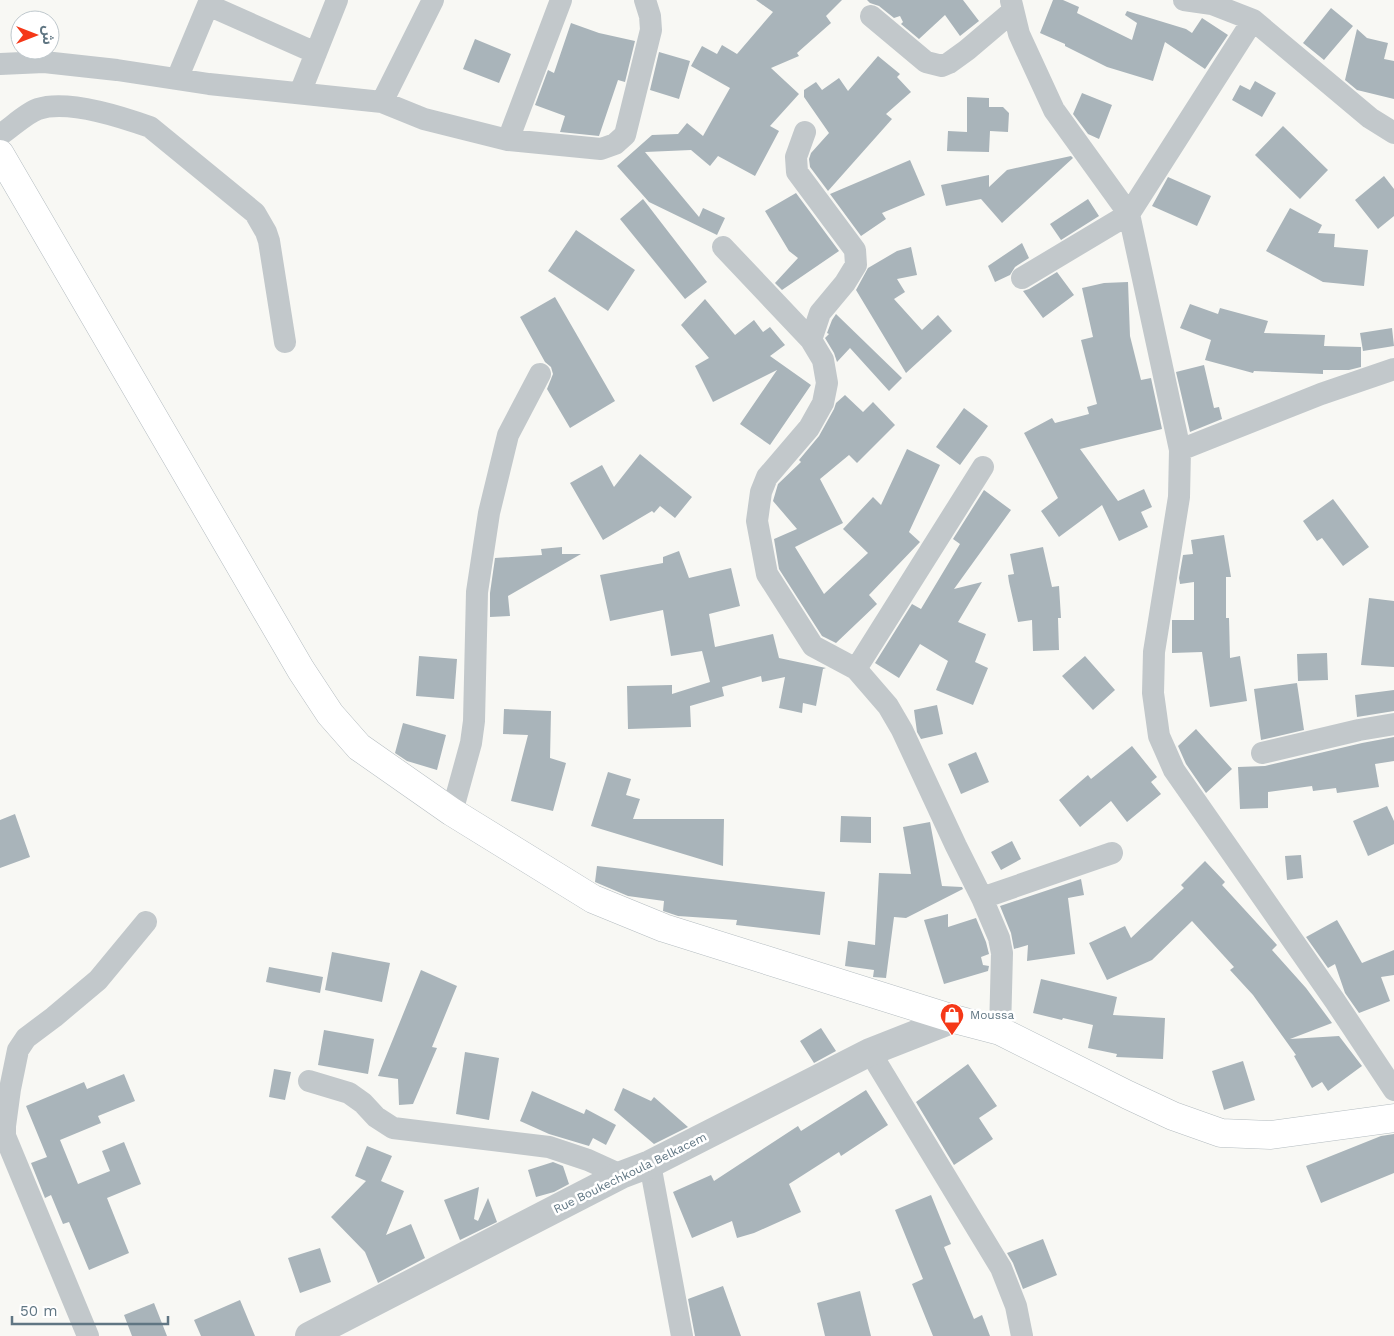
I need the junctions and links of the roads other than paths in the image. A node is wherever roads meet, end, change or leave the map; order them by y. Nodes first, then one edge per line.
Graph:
1 (337, 0) edge
2 (433, 0) edge
3 (561, 0) edge
4 (645, 0) edge
5 (1184, 0) edge
6 (1212, 2) edge
7 (209, 3) edge
8 (1012, 3) edge
9 (871, 16) dead end
10 (1253, 20) junction
11 (316, 53) junction
12 (0, 64) edge
13 (177, 79) junction
14 (300, 93) junction
15 (382, 102) junction
16 (805, 132) dead end
17 (1394, 133) edge
18 (0, 135) edge
19 (508, 140) junction
20 (0, 154) edge
21 (1128, 214) junction
22 (723, 247) dead end
23 (1022, 278) dead end
24 (811, 340) junction
25 (285, 342) dead end
26 (1394, 369) edge
27 (540, 374) dead end
28 (1180, 450) junction
29 (983, 467) dead end
30 (856, 669) junction
31 (1394, 724) edge
32 (1262, 753) dead end
33 (452, 812) junction
34 (1112, 852) dead end
35 (982, 898) junction
36 (146, 922) dead end
37 (954, 1019) junction
38 (1000, 1030) junction
39 (870, 1052) junction
40 (309, 1081) dead end
41 (1394, 1090) edge
42 (1394, 1118) edge
43 (650, 1164) junction
44 (621, 1175) junction
45 (88, 1336) edge
46 (309, 1336) edge
47 (682, 1336) edge
48 (1022, 1336) edge

1 - 11 street
2 - 15 street
3 - 19 street
4 - 19 street
5 - 6 street
6 - 10 street
7 - 11 street
7 - 13 street
8 - 9 street
8 - 21 street
10 - 17 street
10 - 21 street
11 - 14 street
12 - 13 street
13 - 14 street
14 - 15 street
15 - 19 street
16 - 24 street
18 - 25 street
20 - 33 main road
21 - 23 street
21 - 28 street
22 - 24 street
24 - 30 street
26 - 28 street
27 - 33 street
28 - 41 street
29 - 30 street
30 - 35 street
31 - 32 street
33 - 37 main road
34 - 35 street
35 - 38 street
36 - 45 street
37 - 38 main road
37 - 39 street, Rue Boukechkoula Belkacem
38 - 42 main road
39 - 43 street, Rue Boukechkoula Belkacem
39 - 48 street
40 - 44 street
43 - 44 street, Rue Boukechkoula Belkacem
43 - 47 street
44 - 46 street, Rue Boukechkoula Belkacem

